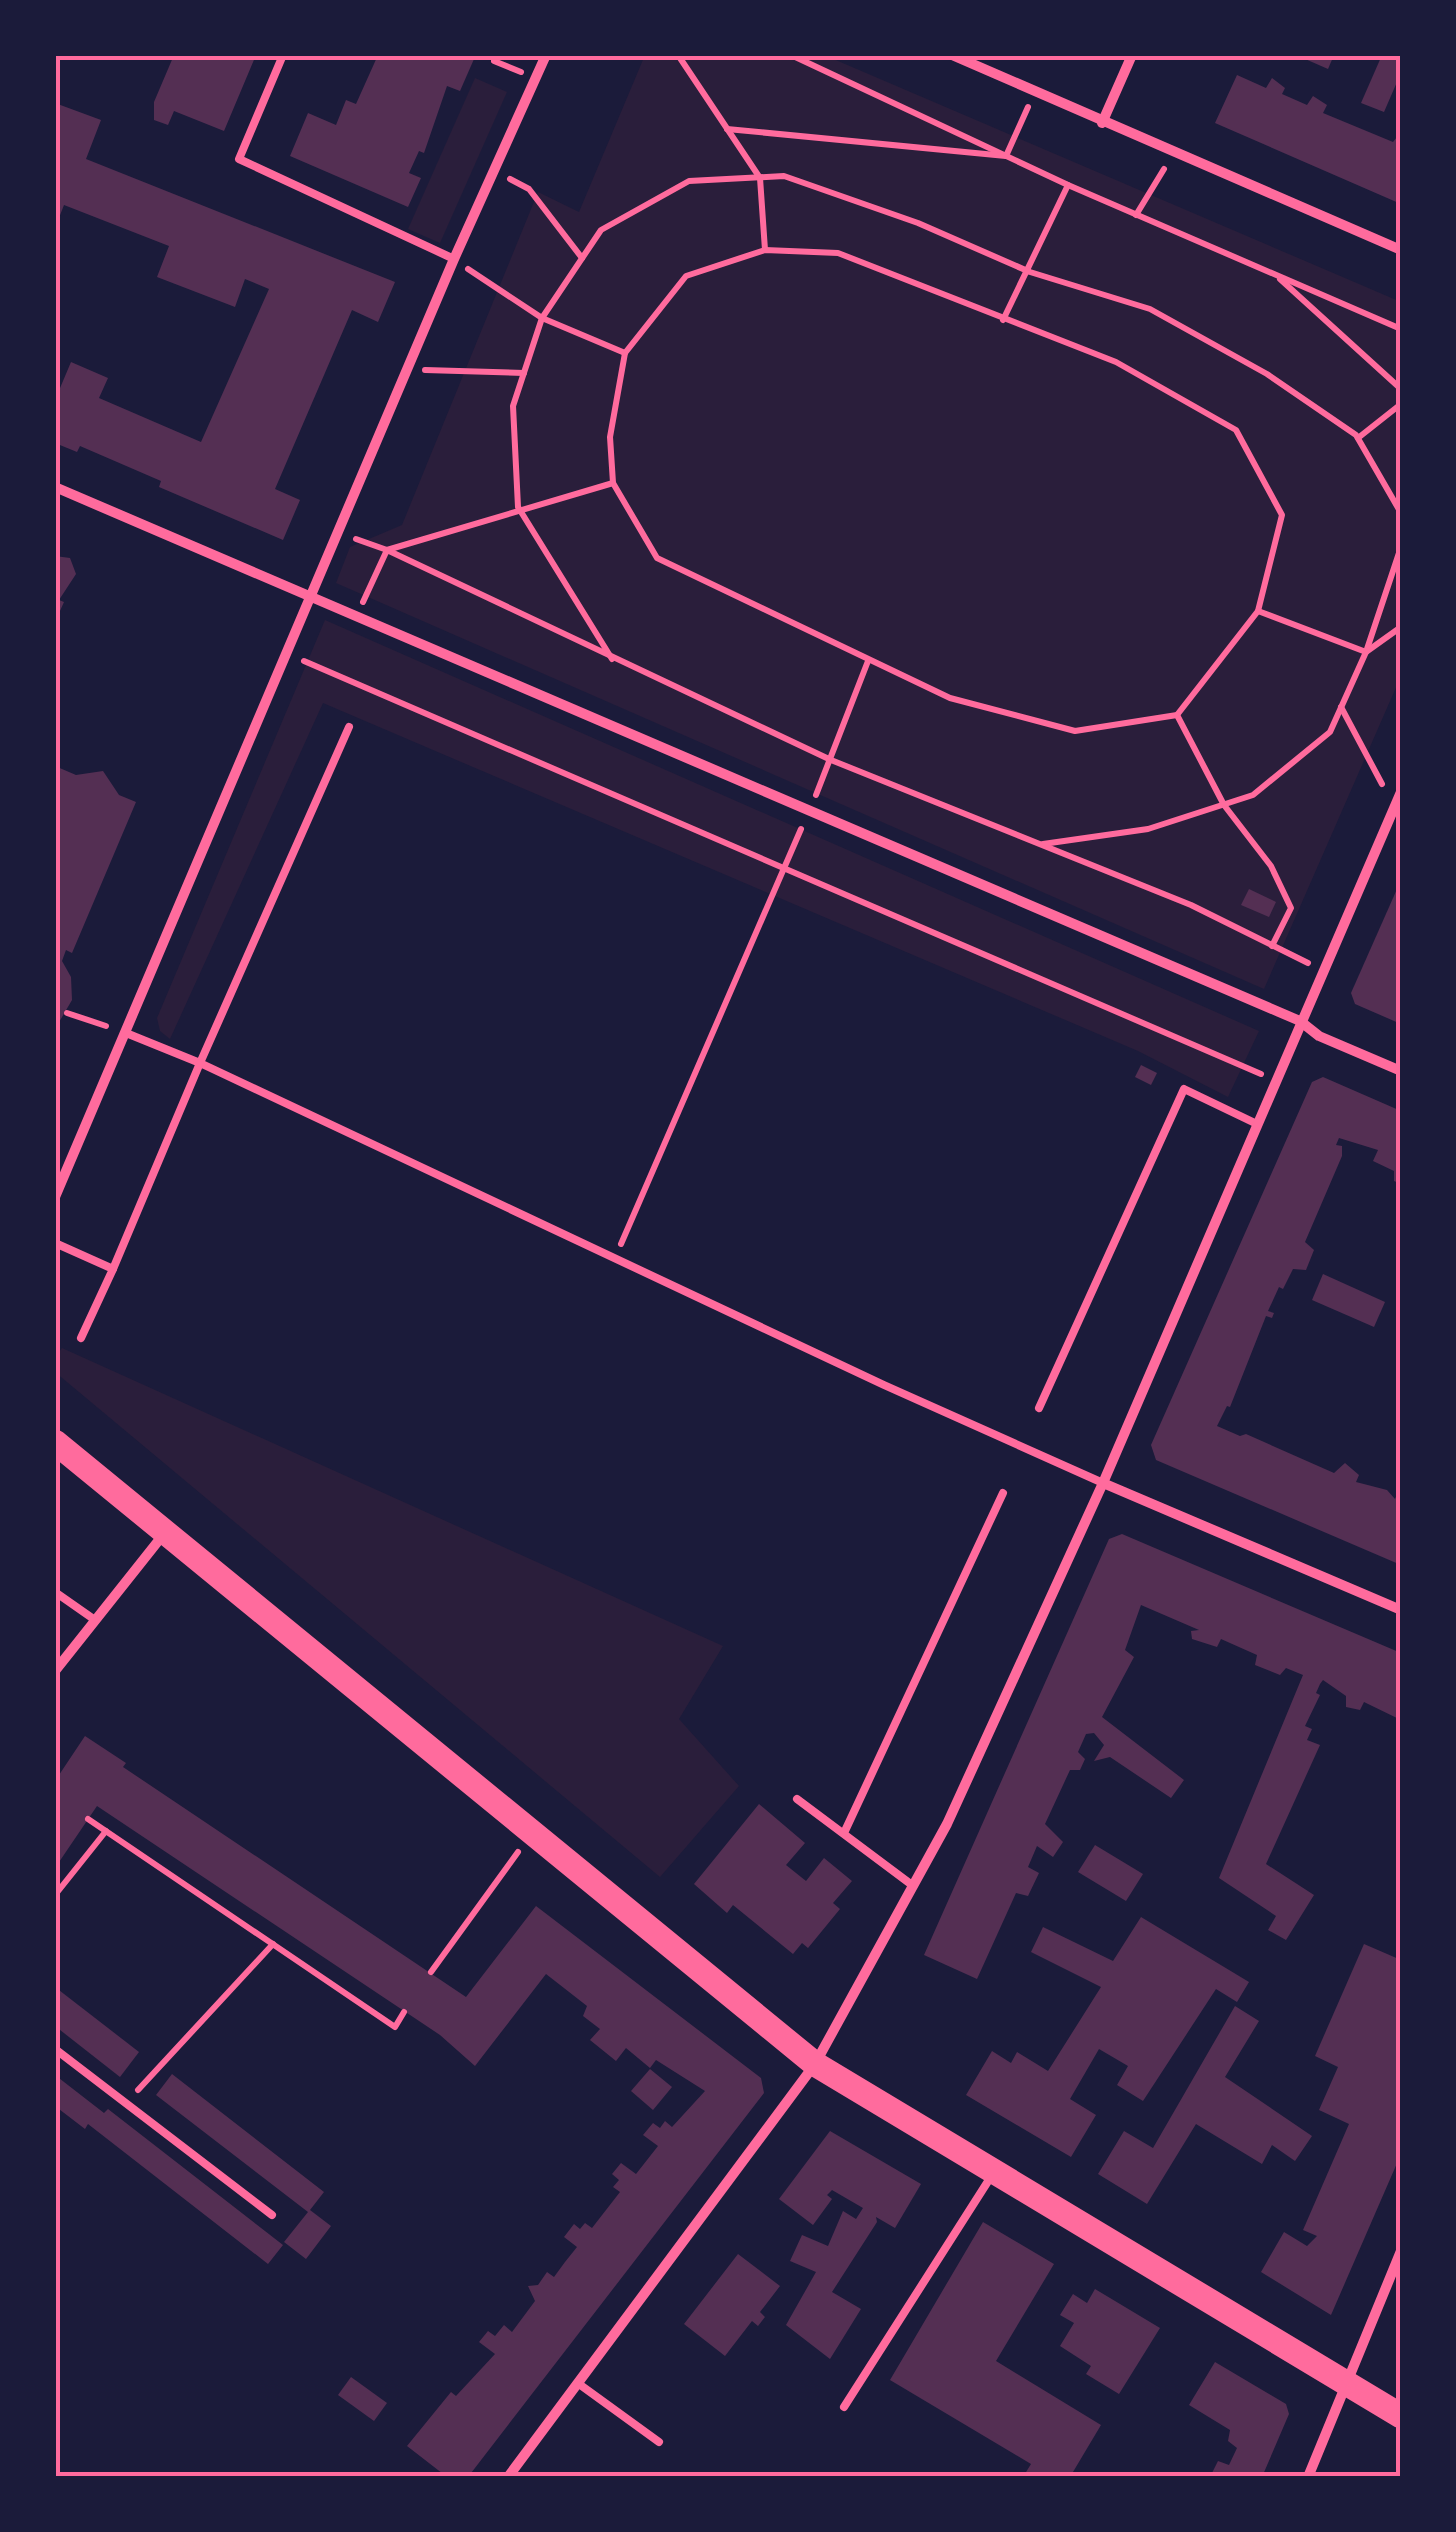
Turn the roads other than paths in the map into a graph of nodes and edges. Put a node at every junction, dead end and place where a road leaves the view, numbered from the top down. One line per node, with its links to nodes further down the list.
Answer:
1 (283, 55): 7 (lane)
2 (546, 55): 7 (street)
3 (952, 55): 5 (street)
4 (1132, 55): 5 (street)
5 (1102, 123): 6 (street)
6 (1401, 250)
7 (454, 259): 9 (street)
8 (55, 487): 9 (street)
9 (311, 598): 12 (street); 13 (street)
10 (348, 727): 14 (lane)
11 (1401, 792): 12 (street)
12 (1300, 1021): 15 (street); 16 (street)
13 (126, 1033): 14 (lane); 17 (street)
14 (200, 1062): 19 (lane); 23 (lane)
15 (1401, 1071)
16 (1257, 1124): 21 (lane); 23 (street)
17 (55, 1197)
18 (55, 1243): 19 (lane)
19 (113, 1268): 20 (lane)
20 (80, 1338)
21 (1039, 1408)
22 (55, 1442): 25 (main road)
23 (1103, 1482): 27 (street); 32 (street)
24 (1003, 1493): 31 (lane)
25 (164, 1534): 28 (street); 34 (main road)
26 (55, 1592): 28 (lane)
27 (1401, 1610)
28 (96, 1620): 29 (street)
29 (55, 1671)
30 (797, 1799): 31 (lane)
31 (844, 1833): 32 (lane)
32 (912, 1885): 34 (street)
33 (55, 2049): 36 (lane)
34 (815, 2064): 35 (main road); 38 (street)
35 (993, 2172): 39 (main road); 40 (lane)
36 (272, 2215)
37 (1401, 2251): 39 (street)
38 (579, 2384): 42 (lane); 43 (street)
39 (1345, 2384): 41 (main road); 44 (street)
40 (844, 2407)
41 (1401, 2416)
42 (659, 2442)
43 (508, 2477)
44 (1308, 2477)

